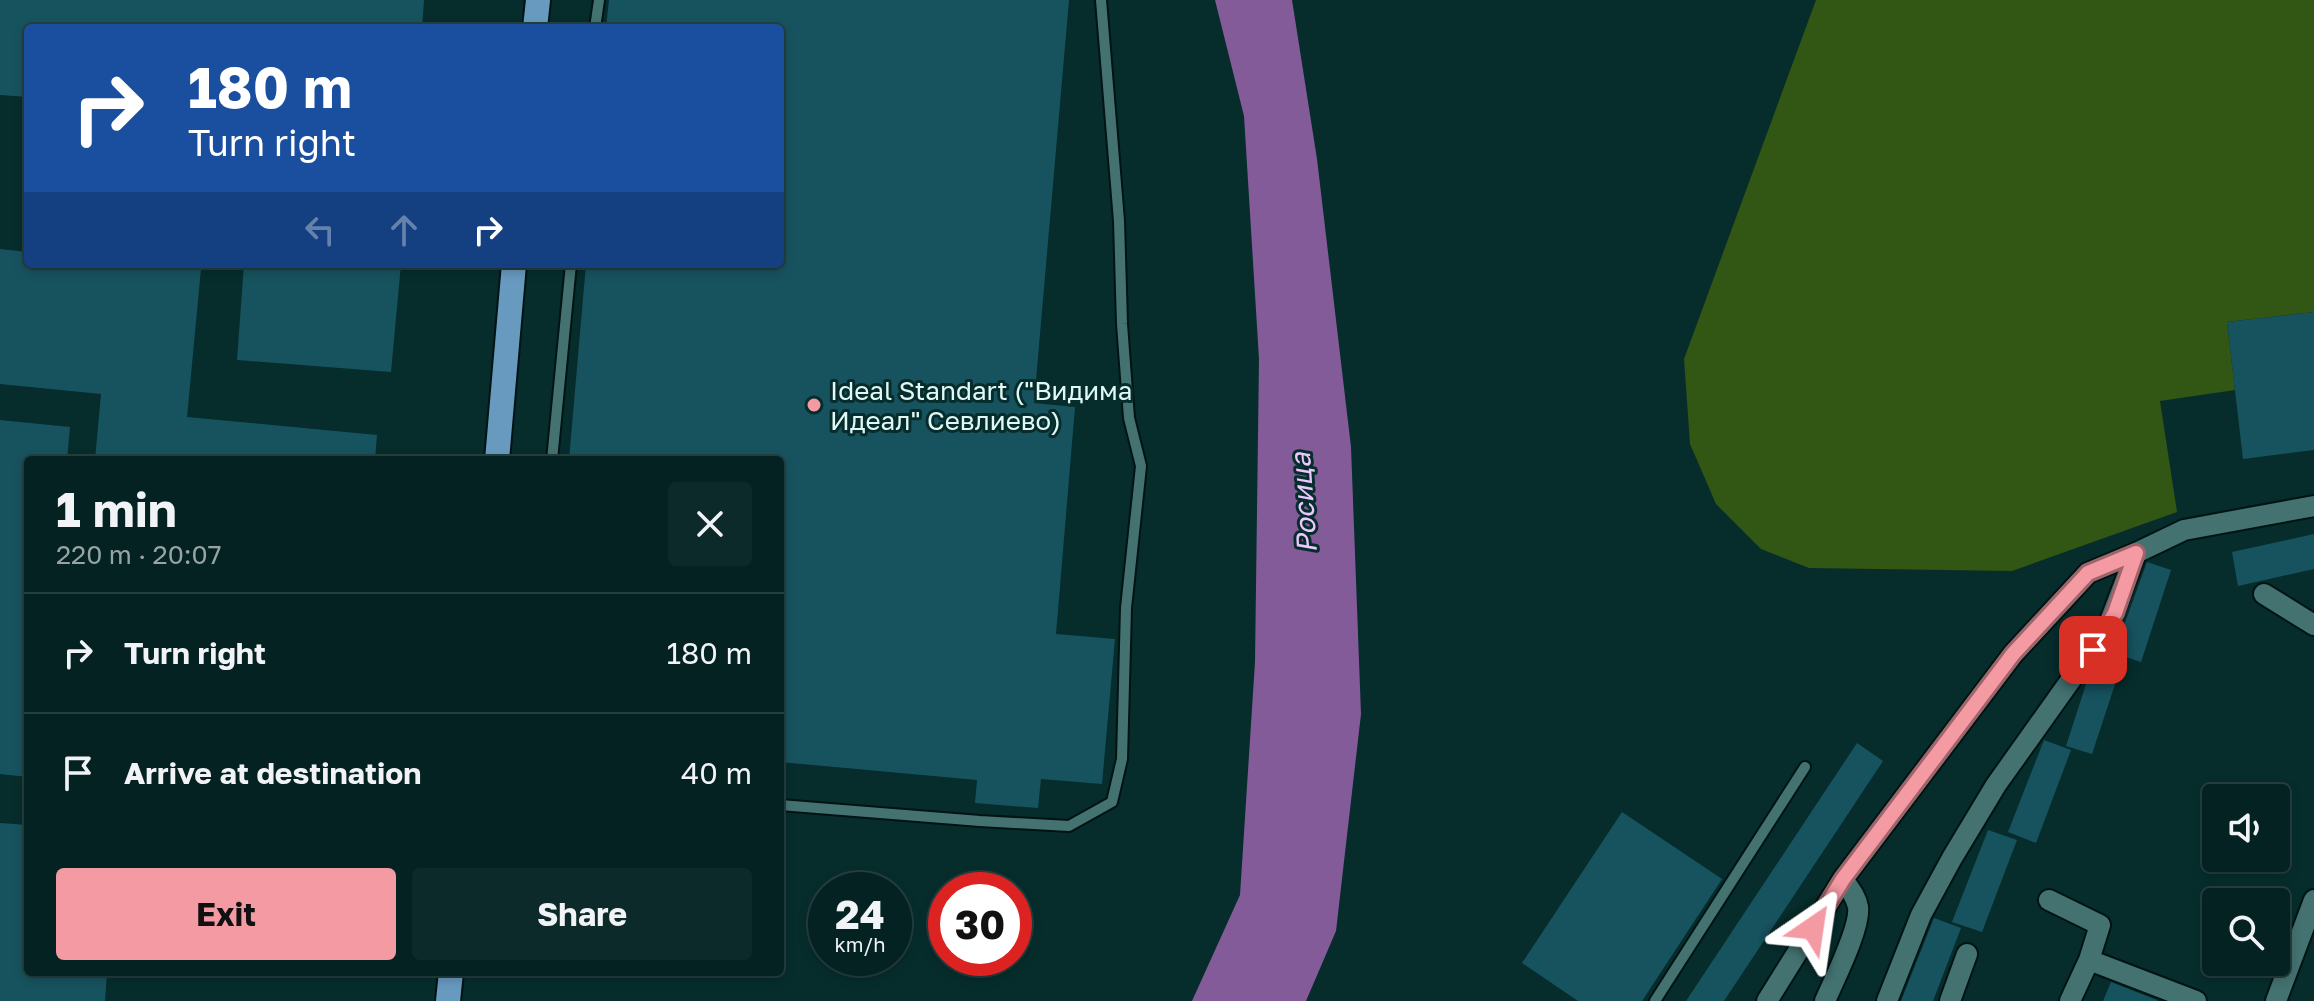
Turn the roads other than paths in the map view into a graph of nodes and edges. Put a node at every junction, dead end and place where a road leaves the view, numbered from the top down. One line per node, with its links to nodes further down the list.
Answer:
1 (538, 0): 4 (main road)
2 (599, 0): 5 (lane)
3 (1101, 0): 15 (lane)
4 (535, 24)
5 (596, 24)
6 (514, 268): 8 (main road)
7 (571, 268): 9 (lane)
8 (497, 456)
9 (552, 456)
10 (2314, 506): 11 (street)
11 (2136, 553): 16 (street); 26 (street)
12 (2264, 594): 13 (street)
13 (2314, 625)
14 (1805, 767): 23 (lane)
15 (784, 805)
16 (1843, 879): 24 (street); 25 (street)
17 (2049, 900): 20 (street)
18 (2314, 900): 30 (street)
19 (1967, 954): 27 (street)
20 (2089, 960): 28 (street); 29 (street)
21 (451, 976): 22 (main road)
22 (448, 1001)
23 (1655, 1001)
24 (1767, 1001)
25 (1825, 1001)
26 (1887, 1001)
27 (1950, 1001)
28 (2070, 1001)
29 (2196, 1001)
30 (2276, 1001)

